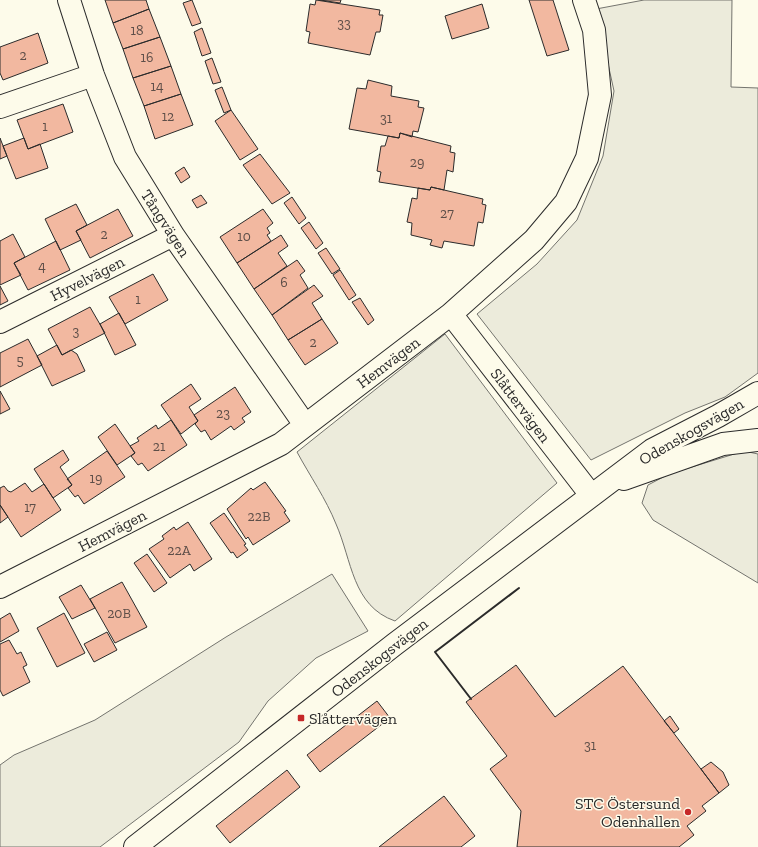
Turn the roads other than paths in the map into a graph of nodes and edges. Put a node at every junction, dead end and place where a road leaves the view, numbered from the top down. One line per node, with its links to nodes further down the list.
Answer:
1 (69, 0): 3 (street, Tångvägen)
2 (584, 0): 6 (street, Hemvägen)
3 (93, 75): 4 (street); 5 (street, Tångvägen)
4 (0, 107)
5 (173, 235): 7 (street, Hyvelvägen); 9 (street, Tångvägen)
6 (452, 314): 9 (street, Hemvägen); 11 (street, Slåttervägen)
7 (0, 322)
8 (758, 393): 11 (street, Odenskogsvägen)
9 (306, 425): 12 (street, Hemvägen)
10 (758, 440): 11 (street, Odenskogsvägen)
11 (598, 490): 13 (street, Odenskogsvägen)
12 (0, 587)
13 (135, 847)

